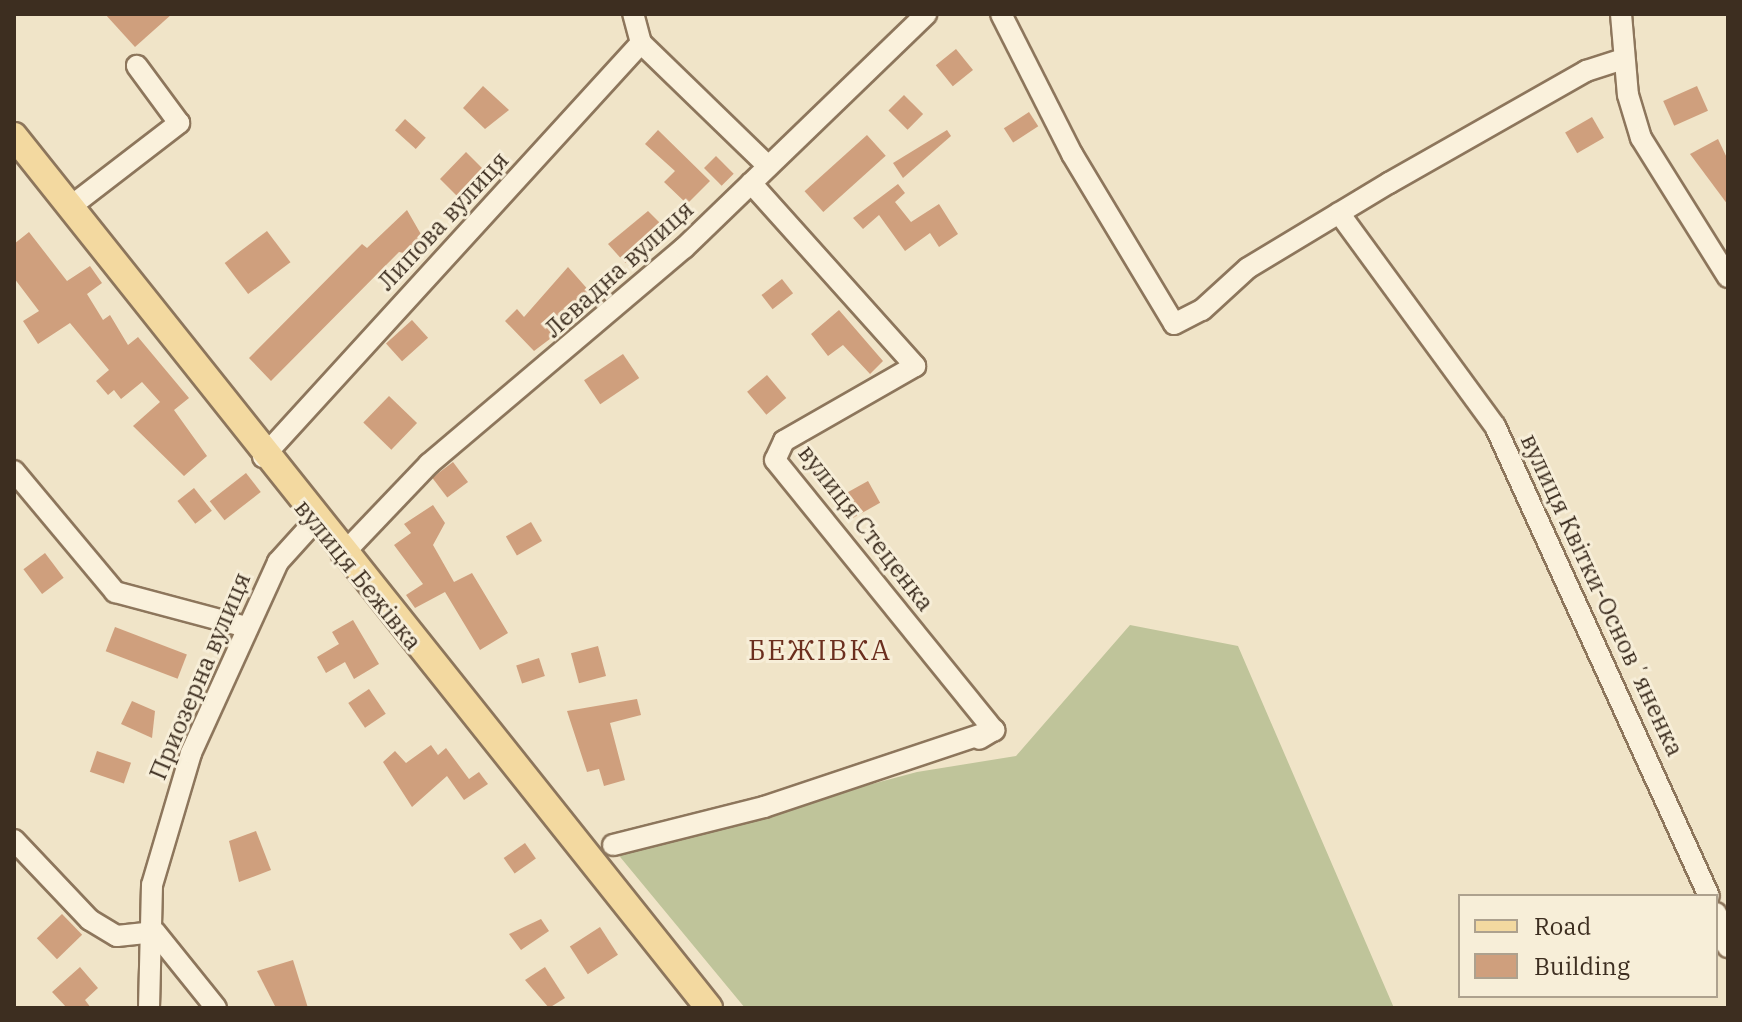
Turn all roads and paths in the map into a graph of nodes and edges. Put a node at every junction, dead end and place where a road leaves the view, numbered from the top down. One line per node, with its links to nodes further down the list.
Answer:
1 (633, 14): 5 (street)
2 (926, 14): 9 (street, Левадна вулиця)
3 (1001, 14): 12 (street)
4 (1621, 14): 6 (street)
5 (641, 43): 9 (street); 14 (street, Липова вулиця)
6 (1624, 59): 12 (street); 13 (street)
7 (137, 66): 11 (street)
8 (14, 136): 11 (main road, вулиця Бежівка)
9 (768, 166): 10 (street, Левадна вулиця)
10 (751, 183): 17 (street, Левадна вулиця); 20 (street, вулиця Стеценка)
11 (70, 207): 14 (main road, вулиця Бежівка)
12 (1339, 213): 21 (street, вулиця Квітки-Основʼяненка)
13 (1724, 263)
14 (263, 457): 16 (main road, вулиця Бежівка)
15 (14, 471): 18 (street)
16 (316, 520): 17 (main road, вулиця Бежівка); 18 (street, Приозерна вулиця)
17 (342, 555): 27 (main road, вулиця Бежівка)
18 (247, 627): 23 (street, Приозерна вулиця)
19 (14, 840): 23 (street)
20 (613, 845)
21 (1708, 894)
22 (1718, 919): 24 (street)
23 (155, 932): 25 (street, Приозерна вулиця); 26 (street)
24 (1728, 947)
25 (149, 1008)
26 (216, 1008)
27 (709, 1008)

